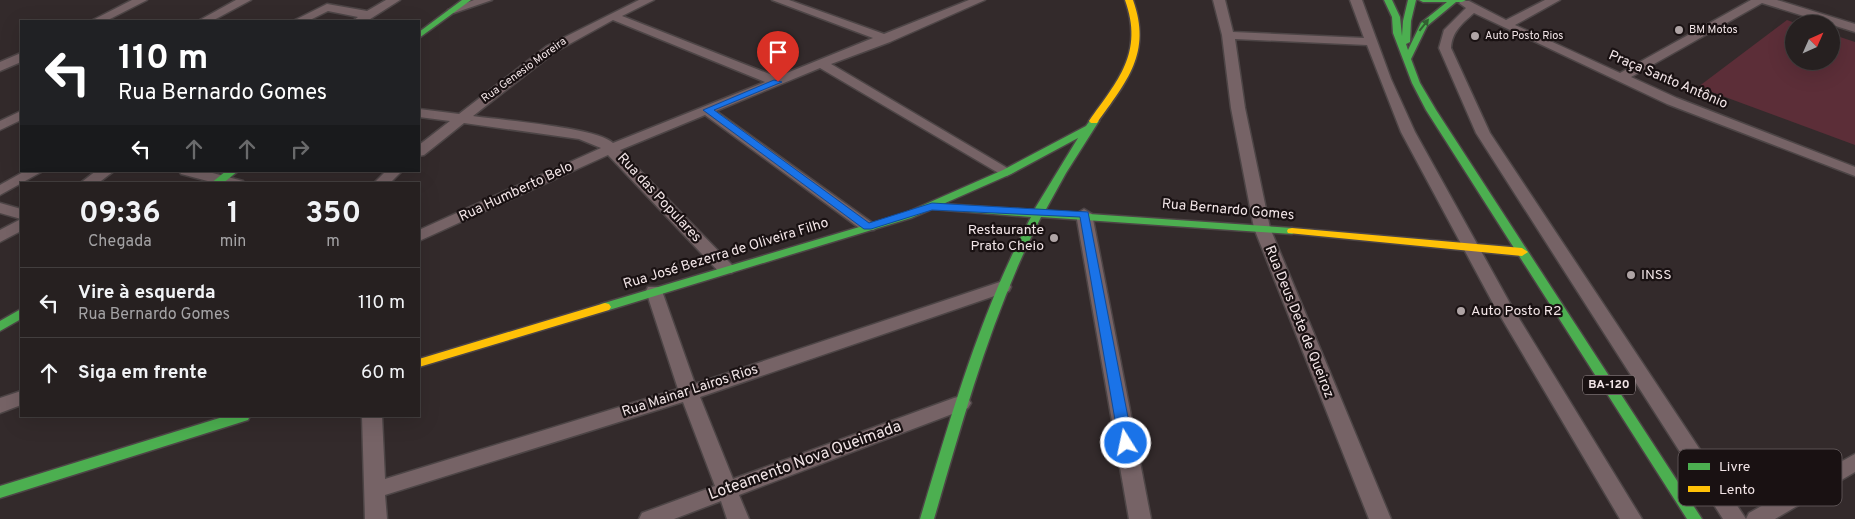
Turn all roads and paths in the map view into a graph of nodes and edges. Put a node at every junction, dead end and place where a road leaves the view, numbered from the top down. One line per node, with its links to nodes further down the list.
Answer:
1 (141, 0): 22 (street)
2 (245, 0): 23 (street)
3 (394, 0): 21 (street)
4 (467, 0): 19 (main road)
5 (486, 0): 19 (street)
6 (648, 0): 20 (street, Rua Genesio Moreira)
7 (778, 0): 29 (street)
8 (979, 0): 29 (street)
9 (1129, 0): 42 (main road, Rua José Bezerra de Oliveira Filho)
10 (1219, 0): 28 (street, Rua Deus Dete de Queiroz)
11 (1356, 0): 30 (street)
12 (1388, 0): 32 (main road)
13 (1412, 0): 32 (main road, BA-120)
14 (1423, 0): 18 (main road)
15 (1554, 0): 25 (street)
16 (1759, 0): 35 (street)
17 (1765, 0): 26 (street)
18 (1462, 2): 25 (street, Praça Santo Antônio); 32 (main road, one-way to 18); 79 (street)
19 (454, 10): 27 (main road)
20 (612, 16): 36 (street); 40 (street, Rua Genesio Moreira)
21 (363, 18): 24 (street)
22 (98, 20)
23 (206, 20)
24 (301, 20)
25 (1506, 25): 35 (street, Praça Santo Antônio)
26 (1855, 28)
27 (420, 35)
28 (1228, 35): 30 (street); 62 (street, Rua Deus Dete de Queiroz)
29 (886, 39): 33 (street)
30 (1371, 42): 65 (street)
31 (20, 57): 34 (street)
32 (1408, 57): 66 (main road, BA-120 / BA-120)
33 (822, 64): 36 (street); 49 (street)
34 (0, 67)
35 (1620, 78): 50 (street, Praça Santo Antônio)
36 (778, 82): 37 (street)
37 (707, 110): 43 (street); 61 (street)
38 (420, 113): 40 (street)
39 (20, 116): 41 (street)
40 (458, 119): 43 (street); 44 (street)
41 (0, 126)
42 (1089, 128): 49 (main road, Rua José Bezerra de Oliveira Filho); 57 (main road, Rua José Bezerra de Oliveira Filho)
43 (612, 148): 63 (street, Rua Humberto Belo); 67 (street, Rua das Populares)
44 (420, 151)
45 (34, 172): 54 (street)
46 (105, 172): 52 (street)
47 (191, 172): 51 (street)
48 (394, 172): 53 (street)
49 (1007, 172): 55 (main road, Rua José Bezerra de Oliveira Filho)
50 (1855, 172)
51 (223, 178)
52 (89, 182)
53 (382, 182)
54 (0, 191)
55 (932, 206): 57 (main road, Rua Bernardo Gomes); 61 (main road, Rua José Bezerra de Oliveira Filho)
56 (0, 208): 58 (street)
57 (1038, 212): 59 (main road, Rua Bernardo Gomes); 68 (main road)
58 (20, 214)
59 (1084, 214): 62 (main road, Rua Bernardo Gomes); 93 (street)
60 (20, 225): 64 (street)
61 (868, 227): 67 (main road, Rua José Bezerra de Oliveira Filho)
62 (1262, 228): 65 (main road, Rua Bernardo Gomes); 94 (street, Rua Deus Dete de Queiroz)
63 (422, 232)
64 (0, 236)
65 (1472, 247): 66 (main road, Rua Bernardo Gomes); 95 (street)
66 (1522, 252): 84 (main road, BA-120 / BA-120)
67 (726, 269): 69 (main road, Rua José Bezerra de Oliveira Filho)
68 (1003, 287): 73 (street, Rua Mainar Lairos Rios); 75 (main road)
69 (654, 291): 72 (main road, Rua José Bezerra de Oliveira Filho); 73 (street)
70 (20, 314): 71 (main road)
71 (0, 327)
72 (420, 363)
73 (689, 393): 82 (street, Rua Mainar Lairos Rios); 83 (street)
74 (20, 398): 76 (street)
75 (961, 403): 83 (street, Loteamento Nova Queimada); 92 (main road)
76 (0, 406)
77 (240, 417): 85 (main road)
78 (372, 417): 82 (street)
79 (1689, 449)
80 (1855, 462): 81 (street)
81 (1842, 470)
82 (376, 490): 89 (street)
83 (727, 490): 90 (street, Loteamento Nova Queimada); 91 (street)
84 (1678, 491)
85 (0, 492)
86 (1688, 506): 96 (main road, BA-120 / BA-120)
87 (1727, 506): 97 (street)
88 (1779, 506): 98 (street)
89 (376, 519)
90 (650, 519)
91 (738, 519)
92 (927, 519)
93 (1140, 519)
94 (1380, 519)
95 (1631, 519)
96 (1696, 519)
97 (1735, 519)
98 (1757, 519)

